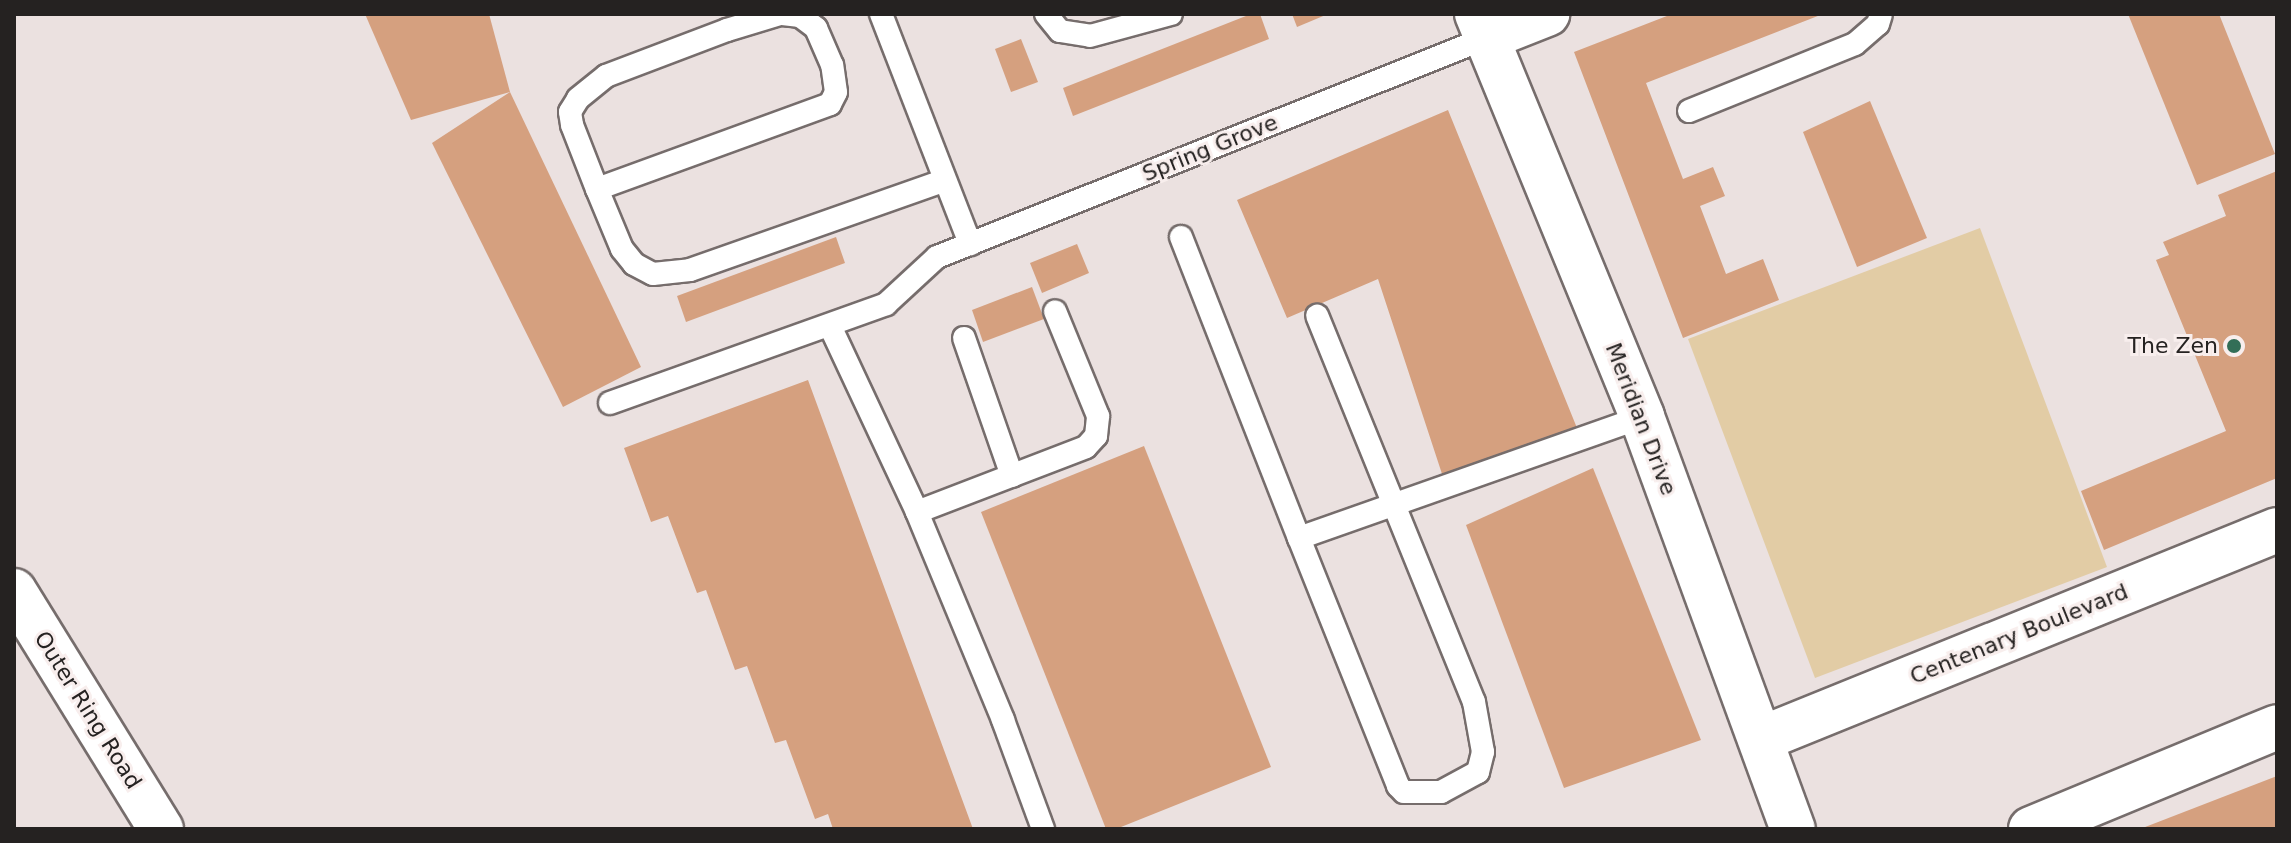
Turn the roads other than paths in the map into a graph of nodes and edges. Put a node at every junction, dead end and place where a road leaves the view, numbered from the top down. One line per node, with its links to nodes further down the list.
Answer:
1 (881, 14): 8 (lane)
2 (1046, 14): 3 (lane)
3 (1171, 14)
4 (1547, 14): 6 (main road, Spring Grove)
5 (1881, 14): 7 (lane)
6 (1481, 26): 11 (lane, Spring Grove); 17 (main road, Meridian Drive)
7 (1689, 111)
8 (945, 180): 9 (lane); 11 (lane)
9 (597, 189): 9 (lane)
10 (1181, 237): 22 (lane)
11 (970, 244): 14 (lane, Spring Grove)
12 (1055, 311): 18 (lane)
13 (1317, 316): 19 (lane)
14 (830, 326): 16 (lane); 20 (lane)
15 (964, 338): 18 (lane)
16 (610, 403)
17 (1642, 417): 19 (lane); 25 (main road, Meridian Drive)
18 (1012, 476): 20 (lane)
19 (1391, 503): 22 (lane); 22 (lane)
20 (917, 512): 27 (lane)
21 (2277, 530): 25 (main road, Centenary Boulevard)
22 (1299, 538)
23 (14, 591): 26 (main road, Outer Ring Road)
24 (2277, 727): 29 (main road)
25 (1761, 739): 28 (main road, Meridian Drive)
26 (161, 829)
27 (1043, 829)
28 (1793, 829)
29 (2031, 829)

